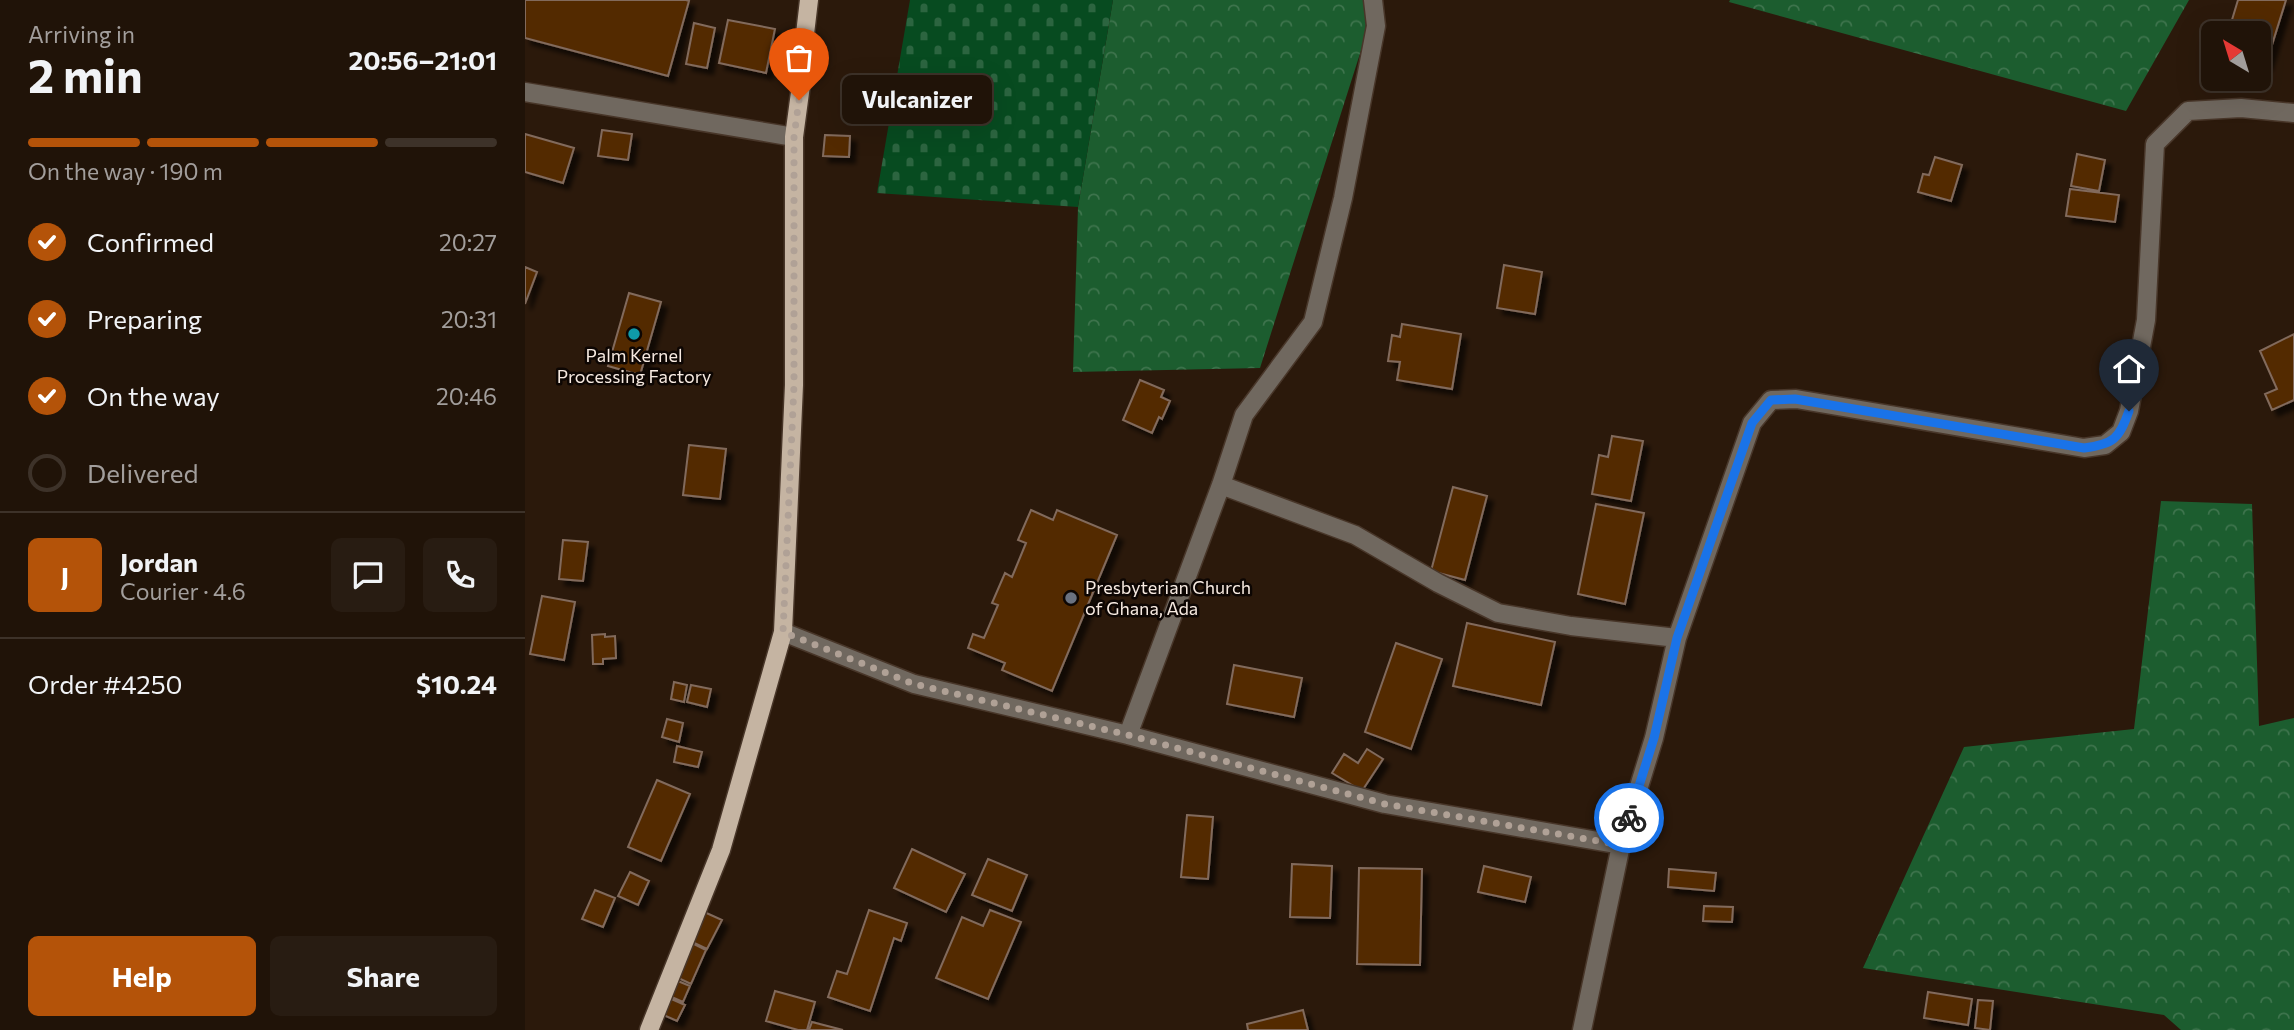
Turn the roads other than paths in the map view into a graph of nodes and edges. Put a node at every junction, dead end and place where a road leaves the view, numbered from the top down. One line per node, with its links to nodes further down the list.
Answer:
1 (809, 0): 5 (main road)
2 (1373, 0): 6 (street)
3 (525, 92): 5 (street)
4 (2294, 113): 8 (street)
5 (794, 137): 7 (main road)
6 (1221, 485): 8 (street); 9 (street)
7 (783, 632): 9 (street); 11 (main road)
8 (1677, 638): 10 (street)
9 (1128, 735): 10 (street)
10 (1621, 845): 12 (street)
11 (649, 1030)
12 (1582, 1030)

